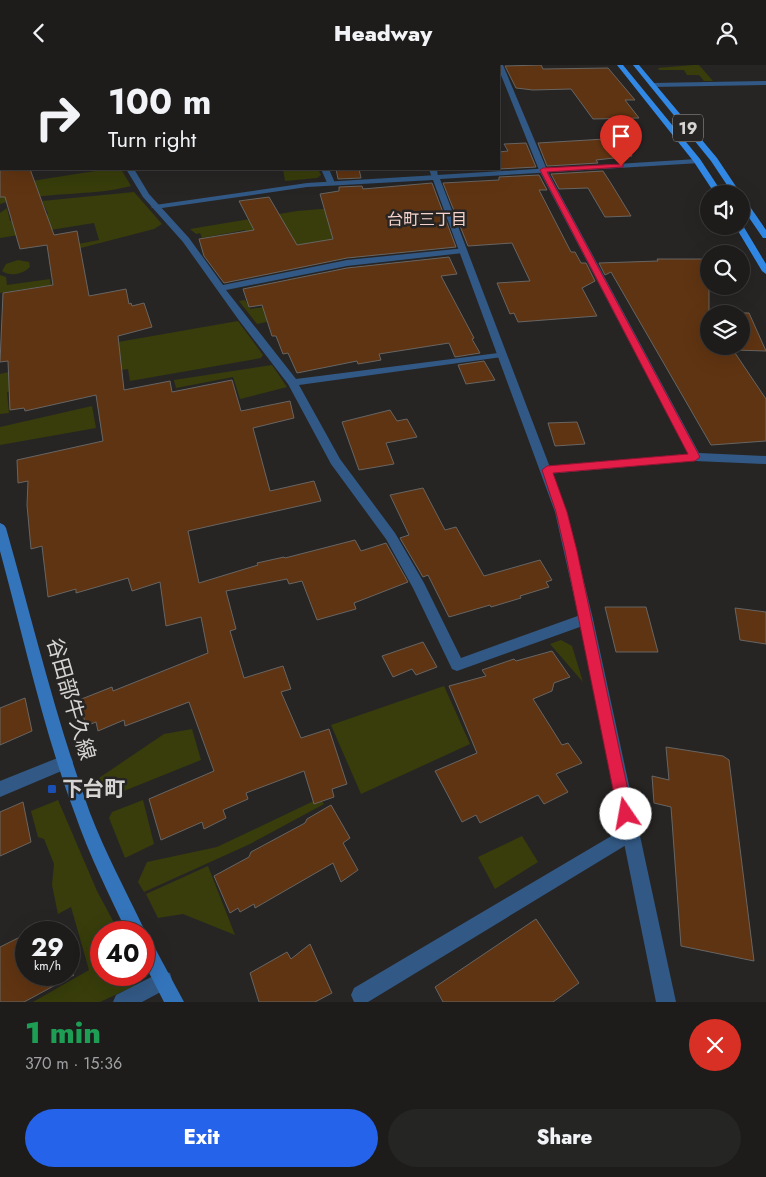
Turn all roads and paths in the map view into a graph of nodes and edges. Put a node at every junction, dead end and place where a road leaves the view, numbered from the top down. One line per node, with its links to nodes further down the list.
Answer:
1 (500, 65): 9 (street)
2 (620, 65): 6 (main road, 19)
3 (636, 65): 5 (main road, 19)
4 (766, 83): 5 (street)
5 (652, 85): 13 (main road, 19)
6 (697, 161): 9 (street); 12 (main road, 19)
7 (131, 170): 14 (street)
8 (325, 170): 11 (street)
9 (543, 170): 10 (street); 24 (street)
10 (434, 173): 11 (street); 18 (street)
11 (331, 183): 14 (street)
12 (712, 185)
13 (731, 185)
14 (155, 207): 21 (street)
15 (750, 213): 17 (main road)
16 (746, 235): 19 (main road)
17 (766, 236)
18 (463, 250): 21 (street); 22 (street)
19 (762, 255): 20 (main road)
20 (766, 271)
21 (220, 288): 23 (street)
22 (502, 354): 23 (street); 26 (street)
23 (293, 383): 28 (street)
24 (695, 457): 25 (street); 26 (street)
25 (766, 460)
26 (547, 470): 28 (street)
27 (0, 528): 29 (main road, 谷田部牛久線)
28 (586, 619): 31 (street)
29 (65, 762): 30 (street); 32 (main road, 谷田部牛久線)
30 (0, 789)
31 (630, 833): 35 (street); 38 (street)
32 (131, 921)
33 (155, 967): 34 (main road)
34 (162, 981): 36 (street); 37 (main road)
35 (362, 995)
36 (123, 1002)
37 (174, 1002)
38 (666, 1002)

